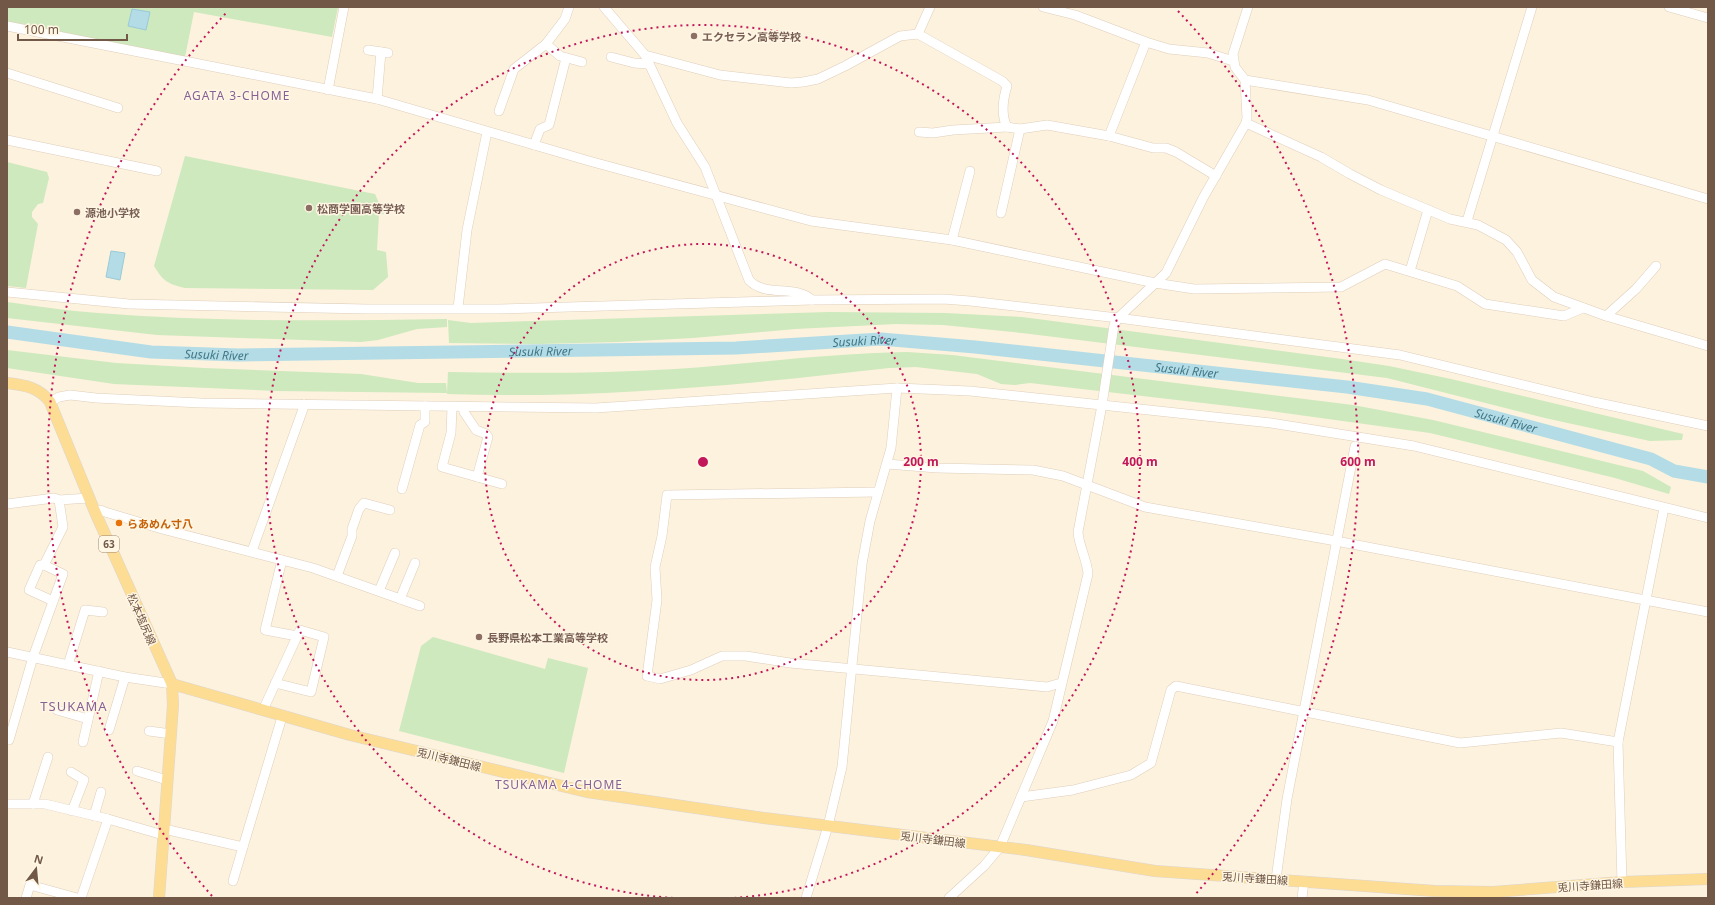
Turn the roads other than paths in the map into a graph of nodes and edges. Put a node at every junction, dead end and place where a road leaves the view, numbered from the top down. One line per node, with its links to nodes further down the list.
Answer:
1 (344, 7): 24 (street)
2 (569, 7): 15 (street)
3 (604, 7): 19 (street)
4 (930, 7): 13 (street)
5 (1043, 7): 10 (street)
6 (1248, 7): 21 (street)
7 (1532, 7): 34 (street)
8 (1669, 7): 9 (street)
9 (1693, 10): 11 (street)
10 (1076, 11): 14 (street)
11 (1708, 18)
12 (7, 26): 24 (street)
13 (918, 34): 19 (street); 29 (street)
14 (1146, 42): 21 (street); 33 (street)
15 (546, 44): 18 (street); 27 (street)
16 (368, 50): 25 (street)
17 (611, 57): 19 (street)
18 (566, 58): 20 (street); 36 (street)
19 (646, 59): 40 (street)
20 (582, 62)
21 (1233, 62): 23 (street)
22 (7, 73): 26 (street)
23 (1245, 80): 28 (street); 34 (street)
24 (328, 90): 25 (street)
25 (376, 99): 31 (street)
26 (118, 108)
27 (499, 111)
28 (1246, 123): 39 (street); 42 (street)
29 (1007, 127): 30 (street); 32 (street)
30 (1020, 129): 33 (street); 43 (street)
31 (487, 132): 36 (street); 51 (street)
32 (919, 132)
33 (1109, 136): 39 (street)
34 (1493, 137): 41 (street); 44 (street)
35 (7, 140): 37 (street)
36 (534, 145): 40 (street)
37 (157, 171)
38 (970, 171): 45 (street)
39 (1216, 176): 48 (street)
40 (718, 198): 45 (street); 50 (street)
41 (1708, 199)
42 (1428, 210): 44 (street); 47 (street)
43 (1001, 212)
44 (1467, 222): 52 (street)
45 (952, 240): 48 (street)
46 (1656, 266): 53 (street)
47 (1410, 271): 48 (street); 52 (street)
48 (1155, 283): 54 (street)
49 (7, 292): 51 (street)
50 (812, 300): 51 (street); 54 (street)
51 (458, 308)
52 (1583, 308): 53 (street)
53 (1606, 316): 55 (street)
54 (1116, 321): 58 (street); 64 (street)
55 (1708, 346)
56 (7, 383): 59 (main road, 松本塩尻線 / 63)
57 (897, 388): 58 (street); 63 (street); 68 (street)
58 (1102, 401): 65 (street); 71 (street)
59 (50, 402): 60 (street); 74 (main road, 松本塩尻線 / 63)
60 (304, 404): 61 (street); 82 (street)
61 (425, 406): 62 (street); 72 (street)
62 (452, 406): 63 (street); 69 (street)
63 (463, 407): 69 (street)
64 (1708, 426)
65 (1351, 436): 66 (street); 67 (street)
66 (1364, 438): 67 (street); 77 (street)
67 (1355, 446): 81 (street)
68 (887, 464): 71 (street); 73 (street)
69 (477, 477): 70 (street)
70 (502, 484)
71 (1086, 484): 81 (street); 103 (street)
72 (402, 489)
73 (878, 492): 99 (street); 99 (street)
74 (89, 498): 75 (street); 79 (main road, 松本塩尻線 / 63)
75 (59, 500): 76 (street); 86 (street)
76 (7, 504)
77 (1664, 508): 80 (street); 90 (street)
78 (390, 510): 87 (street)
79 (95, 512): 82 (street); 104 (main road, 松本塩尻線 / 63)
80 (1708, 518)
81 (1336, 540): 90 (street); 107 (street)
82 (252, 551): 84 (street)
83 (395, 553): 88 (street)
84 (282, 560): 87 (street); 95 (street)
85 (415, 563): 89 (street)
86 (44, 565): 91 (street); 91 (street)
87 (337, 576): 88 (street)
88 (379, 591): 89 (street)
89 (400, 599): 92 (street)
90 (1646, 600): 94 (street); 115 (street)
91 (53, 601): 97 (street)
92 (420, 606)
93 (103, 612): 98 (street)
94 (1708, 612)
95 (297, 636): 102 (street); 102 (street)
96 (7, 652): 97 (street)
97 (32, 657): 98 (street); 113 (street)
98 (68, 665): 100 (street)
99 (853, 668): 103 (street); 127 (street)
100 (99, 671): 101 (street); 109 (street)
101 (125, 677): 104 (street); 110 (street)
102 (275, 683): 106 (street)
103 (1061, 683): 121 (street)
104 (172, 684): 106 (main road, 兎川寺鎌田線); 112 (main road, 松本塩尻線 / 63)
105 (63, 709): 109 (street)
106 (263, 710): 108 (main road, 兎川寺鎌田線)
107 (1304, 712): 115 (street); 121 (street); 131 (street)
108 (282, 717): 127 (main road, 兎川寺鎌田線); 129 (street)
109 (88, 719): 114 (street)
110 (113, 726)
111 (149, 731): 112 (street)
112 (170, 734): 119 (main road, 松本塩尻線 / 63)
113 (9, 740)
114 (83, 742)
115 (1618, 742): 135 (street)
116 (48, 757): 123 (street)
117 (71, 772): 124 (street)
118 (137, 772): 119 (street)
119 (167, 780): 128 (main road, 松本塩尻線 / 63)
120 (101, 792): 125 (street)
121 (1021, 797): 130 (street)
122 (7, 804): 123 (street)
123 (33, 804): 124 (street)
124 (72, 811): 125 (street)
125 (94, 816): 126 (street)
126 (108, 819): 128 (street); 138 (street)
127 (828, 826): 130 (main road, 兎川寺鎌田線); 140 (street)
128 (164, 832): 129 (street); 139 (main road, 松本塩尻線 / 63)
129 (243, 847): 133 (street)
130 (1000, 847): 131 (main road, 兎川寺鎌田線); 141 (street)
131 (1276, 879): 134 (main road, 兎川寺鎌田線)
132 (1708, 879): 135 (main road, 兎川寺鎌田線)
133 (233, 881)
134 (1304, 881): 135 (main road, 兎川寺鎌田線); 142 (street)
135 (1622, 882)
136 (26, 898): 137 (street)
137 (77, 898)
138 (81, 898)
139 (159, 898)
140 (806, 898)
141 (949, 898)
142 (1302, 898)

